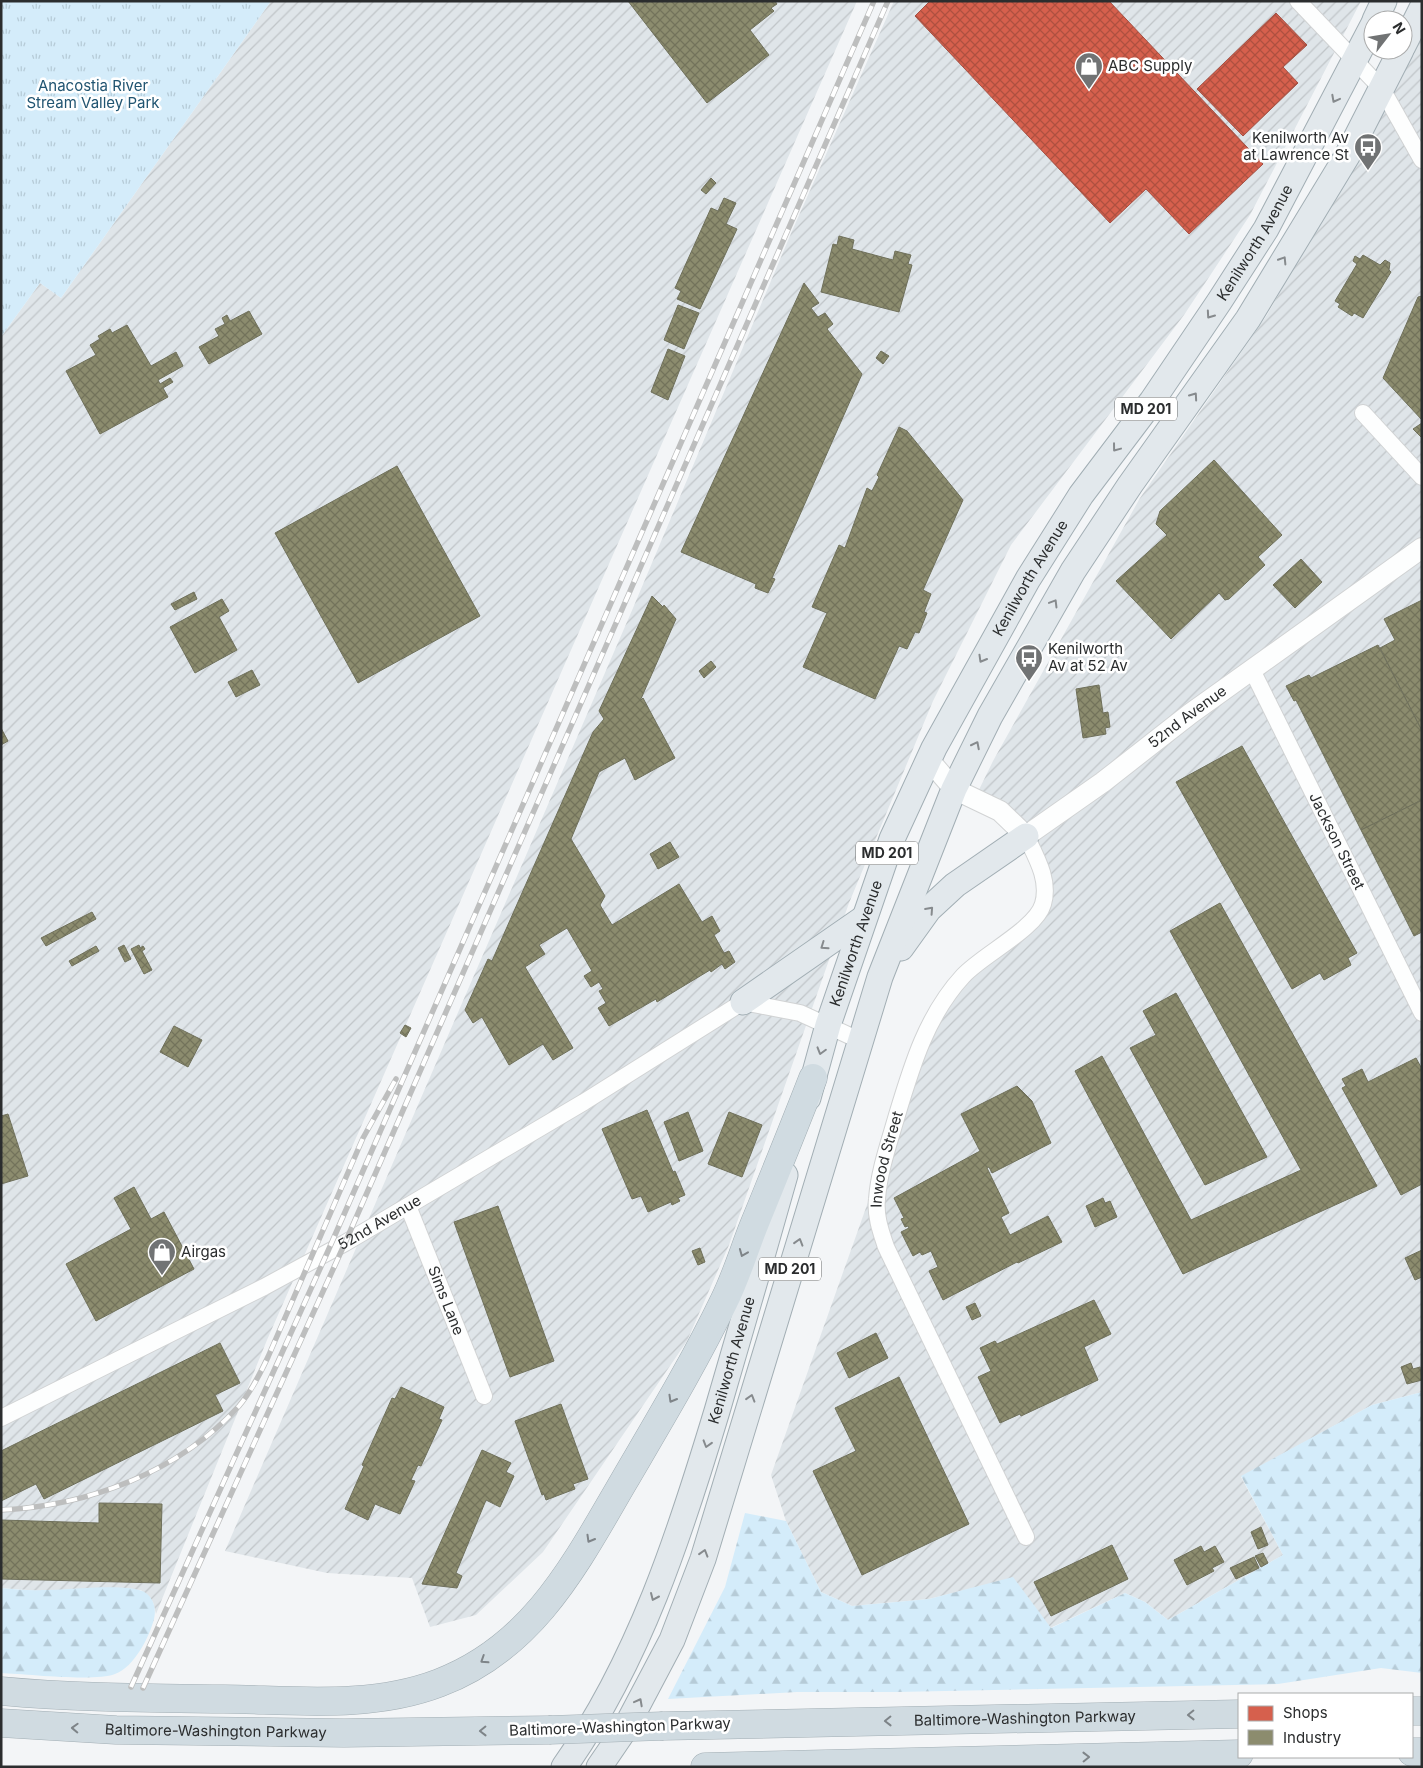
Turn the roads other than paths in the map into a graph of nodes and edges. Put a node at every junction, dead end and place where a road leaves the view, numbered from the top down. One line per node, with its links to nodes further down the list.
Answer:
1 (1298, 1): 6 (street)
2 (1422, 8): 3 (main road)
3 (1413, 26)
4 (1363, 47): 6 (main road, Kenilworth Avenue / MD 201)
5 (1396, 60): 7 (main road, Kenilworth Avenue / MD 201)
6 (1356, 62): 7 (street); 13 (main road, Kenilworth Avenue / MD 201, one-way to 13)
7 (1382, 89): 8 (street); 14 (main road, Kenilworth Avenue / MD 201, one-way to 7)
8 (1422, 160)
9 (1363, 413): 10 (street)
10 (1422, 477)
11 (1422, 548): 12 (street, 52nd Avenue)
12 (1252, 670): 15 (street, 52nd Avenue); 19 (street, Jackson Street)
13 (929, 760): 14 (street); 16 (main road, Kenilworth Avenue / MD 201)
14 (954, 789): 15 (street); 17 (main road, Kenilworth Avenue / MD 201)
15 (1026, 836): 17 (main road, one-way to 15); 26 (street, Inwood Street)
16 (864, 918): 18 (main road, one-way to 18); 20 (main road, Kenilworth Avenue / MD 201)
17 (880, 977): 21 (main road, Kenilworth Avenue / MD 201)
18 (743, 1002): 20 (street); 23 (street, 52nd Avenue)
19 (1422, 1013)
20 (828, 1025): 21 (street); 22 (main road, Kenilworth Avenue / MD 201, one-way to 22)
21 (861, 1041): 32 (main road, Kenilworth Avenue / MD 201, one-way to 21)
22 (813, 1078): 27 (highway, one-way to 27); 31 (main road, Kenilworth Avenue / MD 201, one-way to 31)
23 (408, 1206): 24 (street, Sims Lane); 25 (street, 52nd Avenue)
24 (484, 1396)
25 (1, 1418)
26 (1026, 1537)
27 (1, 1691)
28 (1238, 1714): 29 (highway, Baltimore-Washington Parkway, one-way to 29, bridge)
29 (1, 1723)
30 (1238, 1754): 33 (highway, one-way to 30)
31 (564, 1767)
32 (599, 1767)
33 (705, 1767)

